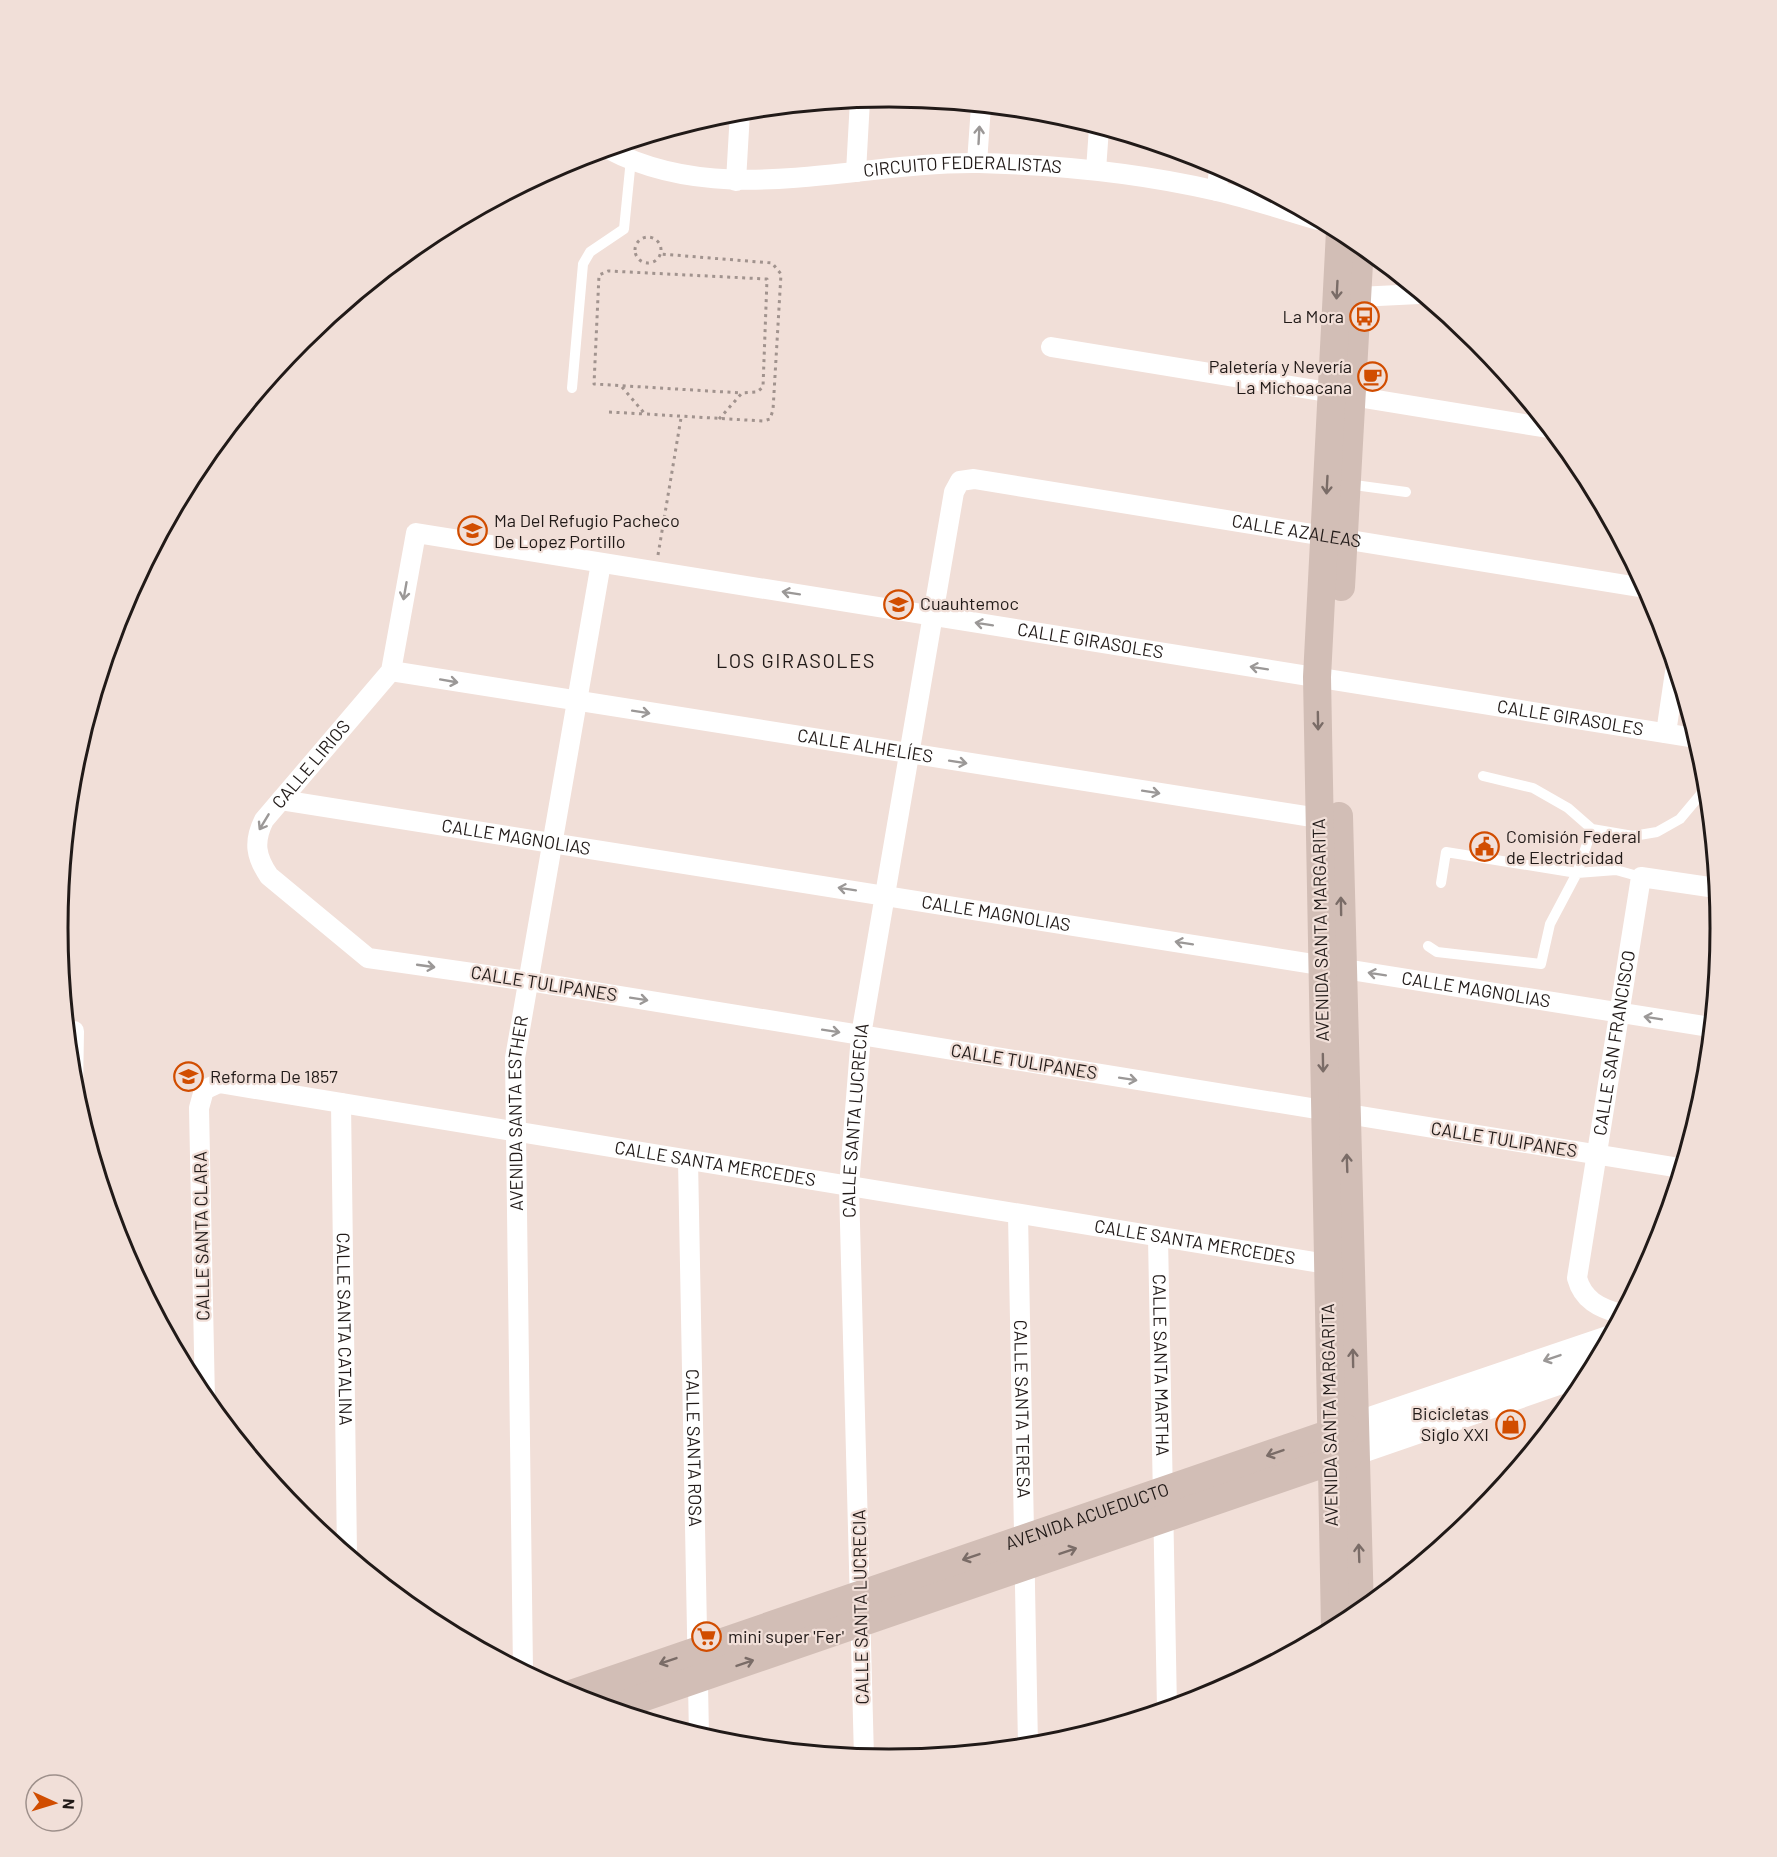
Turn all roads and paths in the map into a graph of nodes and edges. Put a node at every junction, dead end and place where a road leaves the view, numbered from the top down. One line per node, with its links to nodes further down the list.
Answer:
1 (860, 108): 8 (street)
2 (980, 113): 6 (street, one-way to 2)
3 (739, 121): 10 (street)
4 (1099, 134): 7 (street)
5 (621, 152): 10 (street, CIRCUITO FEDERALISTAS); 20 (lane)
6 (977, 163): 7 (street, CIRCUITO FEDERALISTAS); 8 (street, CIRCUITO FEDERALISTAS)
7 (1096, 170): 11 (street, CIRCUITO FEDERALISTAS)
8 (856, 172): 10 (street, CIRCUITO FEDERALISTAS)
9 (1218, 177): 11 (street)
10 (736, 181)
11 (1217, 191): 12 (street, CIRCUITO FEDERALISTAS)
12 (1289, 212)
13 (661, 254): 13 (path); 26 (path)
14 (1356, 254): 22 (main road, AVENIDA SANTA MARGARITA, one-way to 22)
15 (1357, 255): 17 (main road, AVENIDA SANTA MARGARITA)
16 (1410, 294): 17 (street)
17 (1358, 297): 22 (main road, AVENIDA SANTA MARGARITA)
18 (1051, 347): 22 (street)
19 (622, 387): 21 (path); 21 (path); 24 (path)
20 (572, 388)
21 (742, 393): 26 (path)
22 (1342, 395): 27 (street); 28 (main road, AVENIDA SANTA MARGARITA); 31 (main road, AVENIDA SANTA MARGARITA, one-way to 31)
23 (609, 412): 24 (path)
24 (645, 414): 25 (path)
25 (681, 418): 26 (path); 33 (path)
26 (719, 419)
27 (1538, 426)
28 (1347, 484): 30 (lane); 31 (main road, AVENIDA SANTA MARGARITA)
29 (954, 492): 31 (street, CALLE AZALEAS); 35 (street, CALLE SANTA LUCRECIA)
30 (1406, 492)
31 (1334, 536): 34 (street, CALLE AZALEAS); 37 (main road, AVENIDA SANTA MARGARITA)
32 (601, 563): 33 (street, CALLE GIRASOLES); 36 (street, CALLE GIRASOLES, one-way to 36); 39 (street, AVENIDA SANTA ESTHER)
33 (656, 572): 35 (street, CALLE GIRASOLES, one-way to 33)
34 (1635, 586)
35 (931, 616): 37 (street, CALLE GIRASOLES, one-way to 35); 42 (street, CALLE SANTA LUCRECIA)
36 (391, 671): 39 (street, CALLE ALHELÍES, one-way to 39); 45 (street, CALLE LIRIOS)
37 (1327, 679): 40 (street, CALLE GIRASOLES); 46 (main road, AVENIDA SANTA MARGARITA)
38 (1673, 687): 40 (street)
39 (575, 702): 42 (street, CALLE ALHELÍES, one-way to 42); 48 (street, AVENIDA SANTA ESTHER)
40 (1666, 733): 41 (street, CALLE GIRASOLES)
41 (1687, 737)
42 (908, 754): 46 (street, CALLE ALHELÍES, one-way to 46); 53 (street, CALLE SANTA LUCRECIA)
43 (1483, 776): 47 (lane)
44 (1698, 798): 47 (lane)
45 (281, 800): 48 (street, CALLE MAGNOLIAS); 55 (street, CALLE LIRIOS, one-way to 55)
46 (1329, 820): 56 (main road, AVENIDA SANTA MARGARITA)
47 (1592, 829): 49 (lane)
48 (552, 842): 53 (street, CALLE MAGNOLIAS, one-way to 48); 57 (street, AVENIDA SANTA ESTHER)
49 (1578, 873): 50 (lane); 51 (lane); 54 (lane)
50 (1641, 877): 52 (street); 58 (street, CALLE SAN FRANCISCO)
51 (1441, 883)
52 (1708, 887)
53 (884, 895): 56 (street, CALLE MAGNOLIAS, one-way to 53); 60 (street, CALLE SANTA LUCRECIA)
54 (1428, 946)
55 (368, 958): 57 (street, CALLE TULIPANES, one-way to 57)
56 (1332, 967): 58 (street, CALLE MAGNOLIAS, one-way to 56); 63 (main road, AVENIDA SANTA MARGARITA)
57 (528, 981): 60 (street, CALLE TULIPANES, one-way to 60); 64 (street, AVENIDA SANTA ESTHER)
58 (1619, 1012): 59 (street, CALLE MAGNOLIAS, one-way to 58); 65 (street, CALLE SAN FRANCISCO)
59 (1703, 1027)
60 (861, 1035): 63 (street, CALLE TULIPANES, one-way to 63); 68 (street, CALLE SANTA LUCRECIA)
61 (219, 1083): 62 (street, CALLE SANTA MERCEDES); 75 (street, CALLE SANTA CLARA)
62 (341, 1103): 64 (street, CALLE SANTA MERCEDES); 78 (street, CALLE SANTA CATALINA)
63 (1335, 1112): 65 (street, CALLE TULIPANES); 71 (main road, AVENIDA SANTA MARGARITA)
64 (514, 1131): 66 (street, CALLE SANTA MERCEDES); 85 (street, AVENIDA SANTA ESTHER)
65 (1596, 1155): 67 (street, CALLE TULIPANES); 72 (street, CALLE SAN FRANCISCO)
66 (688, 1160): 68 (street, CALLE SANTA MERCEDES); 84 (street, CALLE SANTA ROSA)
67 (1674, 1167)
68 (849, 1186): 69 (street, CALLE SANTA MERCEDES); 80 (street, CALLE SANTA LUCRECIA)
69 (1018, 1214): 70 (street, CALLE SANTA MERCEDES); 79 (street, CALLE SANTA TERESA)
70 (1158, 1237): 71 (street, CALLE SANTA MERCEDES); 77 (street, CALLE SANTA MARTHA)
71 (1339, 1266): 76 (main road, AVENIDA SANTA MARGARITA)
72 (1615, 1311)
73 (1597, 1343): 76 (street, AVENIDA ACUEDUCTO, one-way to 76)
74 (1578, 1375): 76 (street, AVENIDA ACUEDUCTO)
75 (205, 1383)
76 (1343, 1443): 77 (main road, AVENIDA ACUEDUCTO); 81 (main road, AVENIDA SANTA MARGARITA, one-way to 76); 82 (main road, AVENIDA SANTA MARGARITA)
77 (1163, 1505): 79 (main road, AVENIDA ACUEDUCTO); 88 (street, CALLE SANTA MARTHA)
78 (347, 1546)
79 (1024, 1553): 80 (main road, AVENIDA ACUEDUCTO, one-way to 80); 83 (main road, AVENIDA ACUEDUCTO); 91 (street, CALLE SANTA TERESA)
80 (861, 1594): 83 (street, CALLE SANTA LUCRECIA); 84 (main road, AVENIDA ACUEDUCTO)
81 (1359, 1601)
82 (1335, 1617)
83 (862, 1623): 86 (main road, AVENIDA ACUEDUCTO, one-way to 83); 92 (street, CALLE SANTA LUCRECIA)
84 (697, 1651): 86 (street, CALLE SANTA ROSA); 87 (main road, AVENIDA ACUEDUCTO, one-way to 87)
85 (523, 1664)
86 (698, 1679): 89 (main road, AVENIDA ACUEDUCTO); 90 (street, CALLE SANTA ROSA)
87 (582, 1690)
88 (1167, 1700)
89 (622, 1705)
90 (699, 1727)
91 (1028, 1737)
92 (864, 1749)

